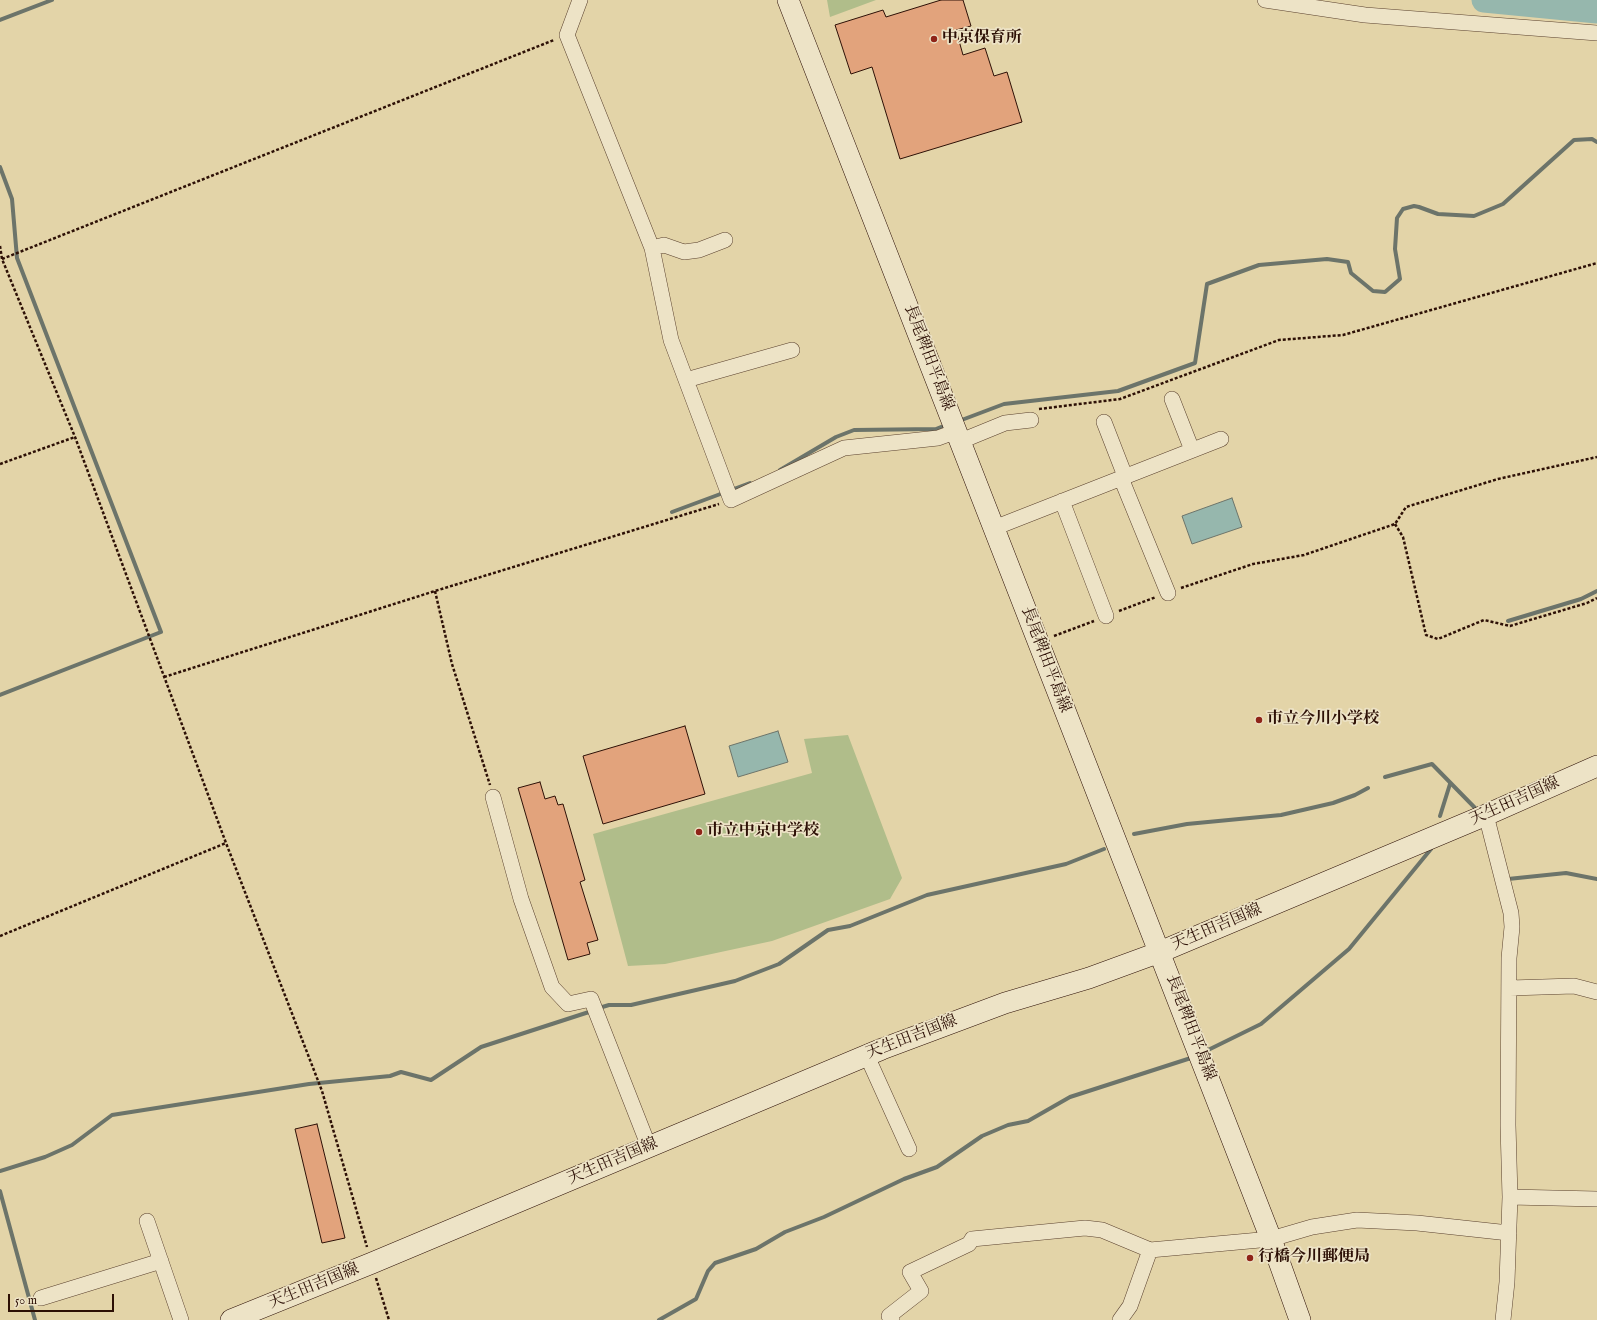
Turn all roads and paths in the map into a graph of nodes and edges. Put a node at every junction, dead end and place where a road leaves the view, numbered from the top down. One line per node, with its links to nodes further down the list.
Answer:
1 (580, 0): 5 (street)
2 (788, 0): 17 (main road, 長尾稗田平島線)
3 (1264, 0): 4 (street)
4 (1597, 33)
5 (567, 35): 8 (street); 9 (path)
6 (725, 240): 8 (street)
7 (0, 246): 9 (path)
8 (652, 248): 12 (street)
9 (2, 259): 16 (path)
10 (1597, 263): 14 (path)
11 (792, 350): 12 (street)
12 (686, 380): 23 (street)
13 (1172, 399): 19 (street)
14 (1033, 414): 17 (street)
15 (1104, 422): 22 (street)
16 (75, 436): 21 (path); 32 (path)
17 (959, 436): 23 (street); 26 (main road, 長尾稗田平島線)
18 (1221, 439): 19 (street)
19 (1192, 450): 22 (street)
20 (1597, 457): 25 (path)
21 (0, 464)
22 (1123, 477): 24 (street); 28 (street)
23 (731, 500): 27 (path)
24 (1062, 501): 26 (street); 30 (street)
25 (1395, 524): 28 (path); 29 (path)
26 (994, 528): 31 (main road, 長尾稗田平島線)
27 (435, 590): 32 (path); 34 (path)
28 (1168, 592): 30 (path)
29 (1597, 598)
30 (1106, 616): 31 (path)
31 (1038, 642): 38 (main road, 長尾稗田平島線)
32 (164, 677): 36 (path)
33 (1597, 766): 35 (main road, 天生田吉国線)
34 (493, 797): 42 (street)
35 (1486, 815): 38 (main road, 天生田吉国線); 39 (street)
36 (226, 843): 37 (path); 51 (path)
37 (0, 936)
38 (1160, 952): 41 (main road, 天生田吉国線); 48 (main road, 長尾稗田平島線)
39 (1510, 988): 40 (street); 44 (street)
40 (1597, 992)
41 (867, 1056): 42 (main road, 天生田吉国線); 43 (street)
42 (649, 1147): 51 (main road, 天生田吉国線)
43 (909, 1149)
44 (1510, 1197): 45 (street); 47 (street)
45 (1597, 1199)
46 (147, 1221): 50 (street)
47 (1509, 1233): 48 (street); 59 (street)
48 (1271, 1239): 49 (street); 58 (main road, 長尾稗田平島線)
49 (1150, 1250): 56 (street); 57 (street)
50 (161, 1261): 52 (street); 53 (street)
51 (372, 1264): 54 (main road, 天生田吉国線); 55 (path)
52 (41, 1298)
53 (181, 1320)
54 (231, 1320)
55 (389, 1320)
56 (892, 1320)
57 (1120, 1320)
58 (1300, 1320)
59 (1503, 1320)

